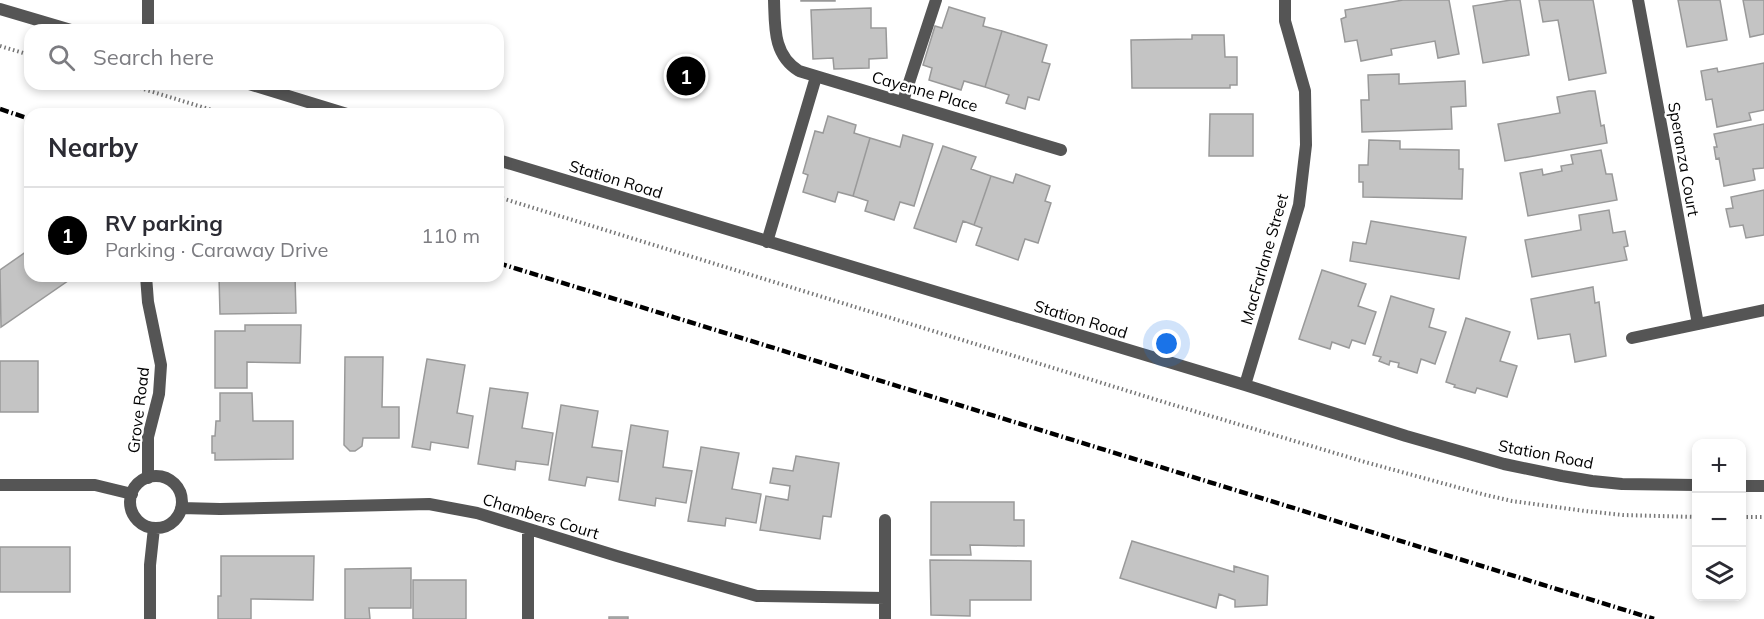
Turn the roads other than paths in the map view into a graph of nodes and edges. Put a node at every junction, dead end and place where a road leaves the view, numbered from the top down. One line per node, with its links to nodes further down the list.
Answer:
1 (148, 0): 8 (street)
2 (774, 0): 9 (street, Cayenne Place)
3 (936, 0): 11 (street)
4 (1285, 0): 20 (street, MacFarlane Street)
5 (1638, 0): 18 (street, Speranza Court)
6 (0, 9): 7 (street)
7 (51, 24)
8 (148, 24)
9 (816, 78): 11 (street, Cayenne Place); 15 (street)
10 (269, 90): 12 (street)
11 (903, 101): 13 (street, Cayenne Place)
12 (327, 108)
13 (1061, 150)
14 (504, 162): 15 (street, Station Road)
15 (767, 242): 20 (street, Station Road)
16 (146, 282): 21 (street, Grove Road)
17 (1764, 310): 18 (street)
18 (1698, 324): 19 (street)
19 (1632, 338)
20 (1245, 385): 23 (street, Station Road)
21 (148, 478): 26 (street, Grove Road); 27 (street, Grove Road)
22 (0, 485): 26 (street)
23 (1692, 485)
24 (1746, 486): 25 (street)
25 (1764, 486)
26 (132, 494): 29 (street)
27 (181, 508): 29 (street); 30 (street, Chambers Court)
28 (885, 520): 31 (street)
29 (154, 528): 32 (street)
30 (528, 530): 31 (street, Chambers Court); 33 (street)
31 (885, 598): 34 (street)
32 (150, 619)
33 (528, 619)
34 (885, 619)

